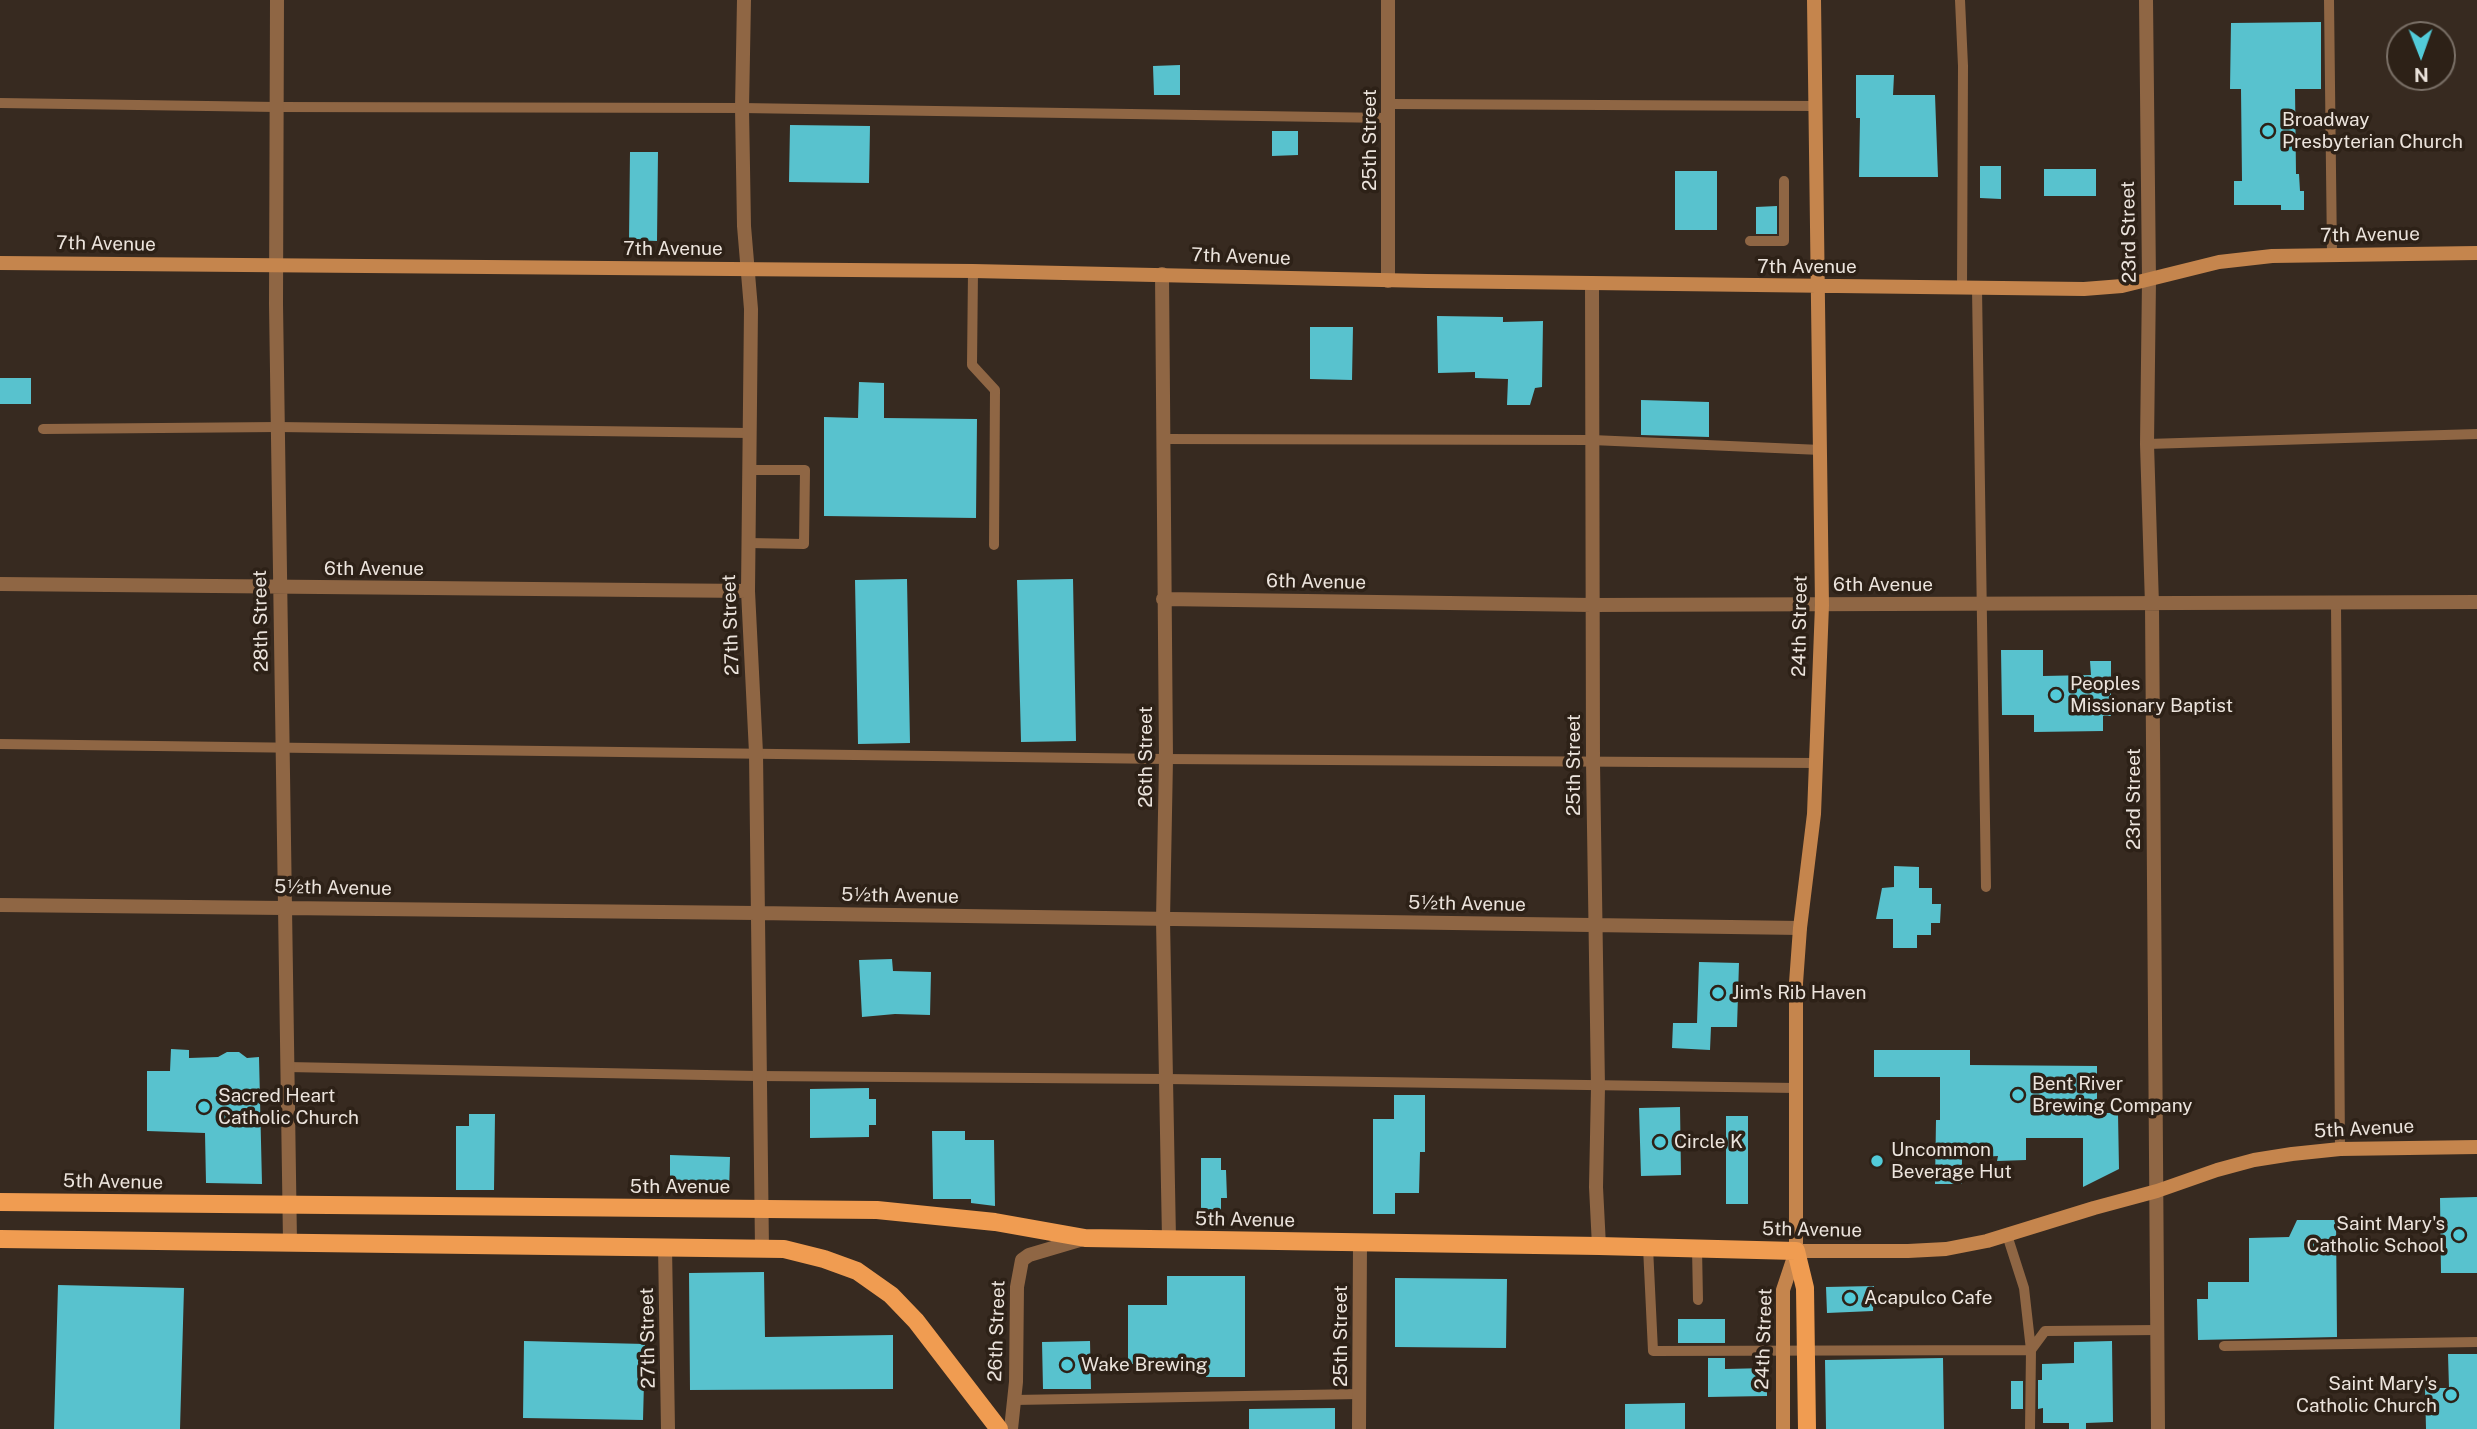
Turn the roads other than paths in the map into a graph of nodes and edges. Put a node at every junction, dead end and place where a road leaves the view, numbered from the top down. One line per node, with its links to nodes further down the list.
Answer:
1 (277, 0): 10 (street, 28th Street)
2 (744, 0): 11 (street, 27th Street)
3 (1388, 0): 12 (street, 25th Street)
4 (1814, 0): 9 (street, 24th Street)
5 (1960, 0): 26 (lane)
6 (2146, 0): 22 (street, 23rd Street)
7 (2329, 0): 16 (lane)
8 (0, 103): 10 (lane)
9 (1815, 106): 12 (lane); 25 (street, 24th Street)
10 (275, 107): 11 (lane); 18 (street, 28th Street)
11 (742, 108): 12 (lane); 19 (street, 27th Street)
12 (1390, 111): 23 (street, 25th Street)
13 (1784, 181): 14 (lane)
14 (1750, 241)
15 (2477, 253): 16 (street, 7th Avenue)
16 (2332, 254): 22 (street, 7th Avenue)
17 (0, 263): 18 (street, 7th Avenue)
18 (277, 265): 19 (street, 7th Avenue); 27 (street, 28th Street)
19 (747, 269): 20 (street, 7th Avenue); 29 (street, 27th Street)
20 (973, 271): 21 (street, 7th Avenue); 37 (lane)
21 (1162, 274): 23 (street, 7th Avenue); 31 (street, 26th Street)
22 (2150, 280): 26 (street, 7th Avenue); 33 (street, 23rd Street)
23 (1388, 281): 24 (street, 7th Avenue)
24 (1592, 283): 25 (street, 7th Avenue); 32 (street, 25th Street)
25 (1818, 286): 26 (street, 7th Avenue); 34 (street, 24th Street)
26 (1970, 288): 46 (lane)
27 (278, 427): 28 (lane); 29 (lane); 39 (street, 28th Street)
28 (43, 429)
29 (749, 433): 35 (street, 27th Street)
30 (2477, 434): 33 (lane)
31 (1163, 439): 32 (lane); 41 (street, 26th Street)
32 (1592, 440): 34 (lane); 44 (street, 25th Street)
33 (2147, 444): 47 (street, 23rd Street)
34 (1821, 450): 45 (street, 24th Street)
35 (749, 470): 36 (street, 27th Street); 36 (lane)
36 (748, 543): 40 (street, 27th Street)
37 (994, 545)
38 (0, 584): 39 (street, 6th Avenue)
39 (279, 588): 40 (street, 6th Avenue); 49 (street, 28th Street)
40 (748, 591): 50 (street, 27th Street)
41 (1163, 599): 44 (street, 6th Avenue); 51 (street, 26th Street)
42 (2336, 603): 43 (street, 6th Avenue); 47 (street, 6th Avenue); 67 (lane)
43 (2477, 603)
44 (1592, 605): 45 (street, 6th Avenue); 52 (street, 25th Street)
45 (1822, 605): 46 (street, 6th Avenue); 53 (street, 24th Street)
46 (1980, 605): 47 (street, 6th Avenue); 54 (lane)
47 (2152, 605): 68 (street, 23rd Street)
48 (0, 744): 49 (lane)
49 (282, 747): 50 (lane); 56 (street, 28th Street)
50 (756, 753): 51 (lane); 57 (street, 27th Street)
51 (1166, 760): 52 (lane); 58 (street, 26th Street)
52 (1593, 763): 53 (lane); 59 (street, 25th Street)
53 (1817, 763): 60 (street, 24th Street)
54 (1986, 887)
55 (0, 905): 56 (street, 5½th Avenue)
56 (284, 907): 57 (street, 5½th Avenue); 61 (street, 28th Street)
57 (756, 913): 58 (street, 5½th Avenue); 62 (street, 27th Street)
58 (1163, 920): 59 (street, 5½th Avenue); 63 (street, 26th Street)
59 (1594, 925): 60 (street, 5½th Avenue); 64 (street, 25th Street)
60 (1800, 928): 65 (street, 24th Street)
61 (287, 1067): 62 (lane); 70 (street, 28th Street)
62 (758, 1076): 63 (lane); 71 (street, 27th Street)
63 (1167, 1079): 64 (lane); 75 (street, 26th Street)
64 (1598, 1087): 65 (lane); 79 (street, 25th Street)
65 (1796, 1088): 83 (street, 24th Street)
66 (2477, 1147): 67 (street, 5th Avenue)
67 (2340, 1149): 68 (street, 5th Avenue)
68 (2157, 1191): 72 (street, 5th Avenue); 85 (street, 23rd Street)
69 (0, 1202): 70 (main road, 5th Avenue)
70 (290, 1206): 71 (main road, 5th Avenue); 76 (street, 28th Street)
71 (762, 1208): 73 (main road, 5th Avenue); 82 (street, 27th Street)
72 (2007, 1236): 83 (street, 5th Avenue); 90 (lane)
73 (1085, 1238): 75 (main road, 5th Avenue); 92 (street, 26th Street)
74 (0, 1239): 76 (main road)
75 (1169, 1239): 77 (main road, 5th Avenue)
76 (290, 1242): 78 (main road)
77 (1360, 1243): 79 (main road, 5th Avenue); 91 (street, 25th Street)
78 (665, 1246): 82 (main road); 93 (street, 27th Street)
79 (1599, 1246): 80 (main road, 5th Avenue)
80 (1648, 1247): 81 (main road, 5th Avenue); 89 (lane)
81 (1698, 1248): 83 (main road, 5th Avenue); 84 (lane)
82 (762, 1249): 94 (main road)
83 (1796, 1251): 88 (main road, 24th Street); 89 (street, 24th Street)
84 (1698, 1300)
85 (2158, 1330): 90 (lane); 100 (street, 23rd Street)
86 (2477, 1342): 87 (lane)
87 (2224, 1346)
88 (1806, 1349): 89 (lane); 90 (lane); 98 (main road, 24th Street)
89 (1782, 1350): 97 (street, 24th Street)
90 (2031, 1350): 99 (lane)
91 (1360, 1394): 92 (lane); 96 (street, 25th Street)
92 (1014, 1400): 95 (street, 26th Street)
93 (668, 1429)
94 (999, 1429)
95 (1011, 1429)
96 (1359, 1429)
97 (1783, 1429)
98 (1807, 1429)
99 (2030, 1429)
100 (2158, 1429)

